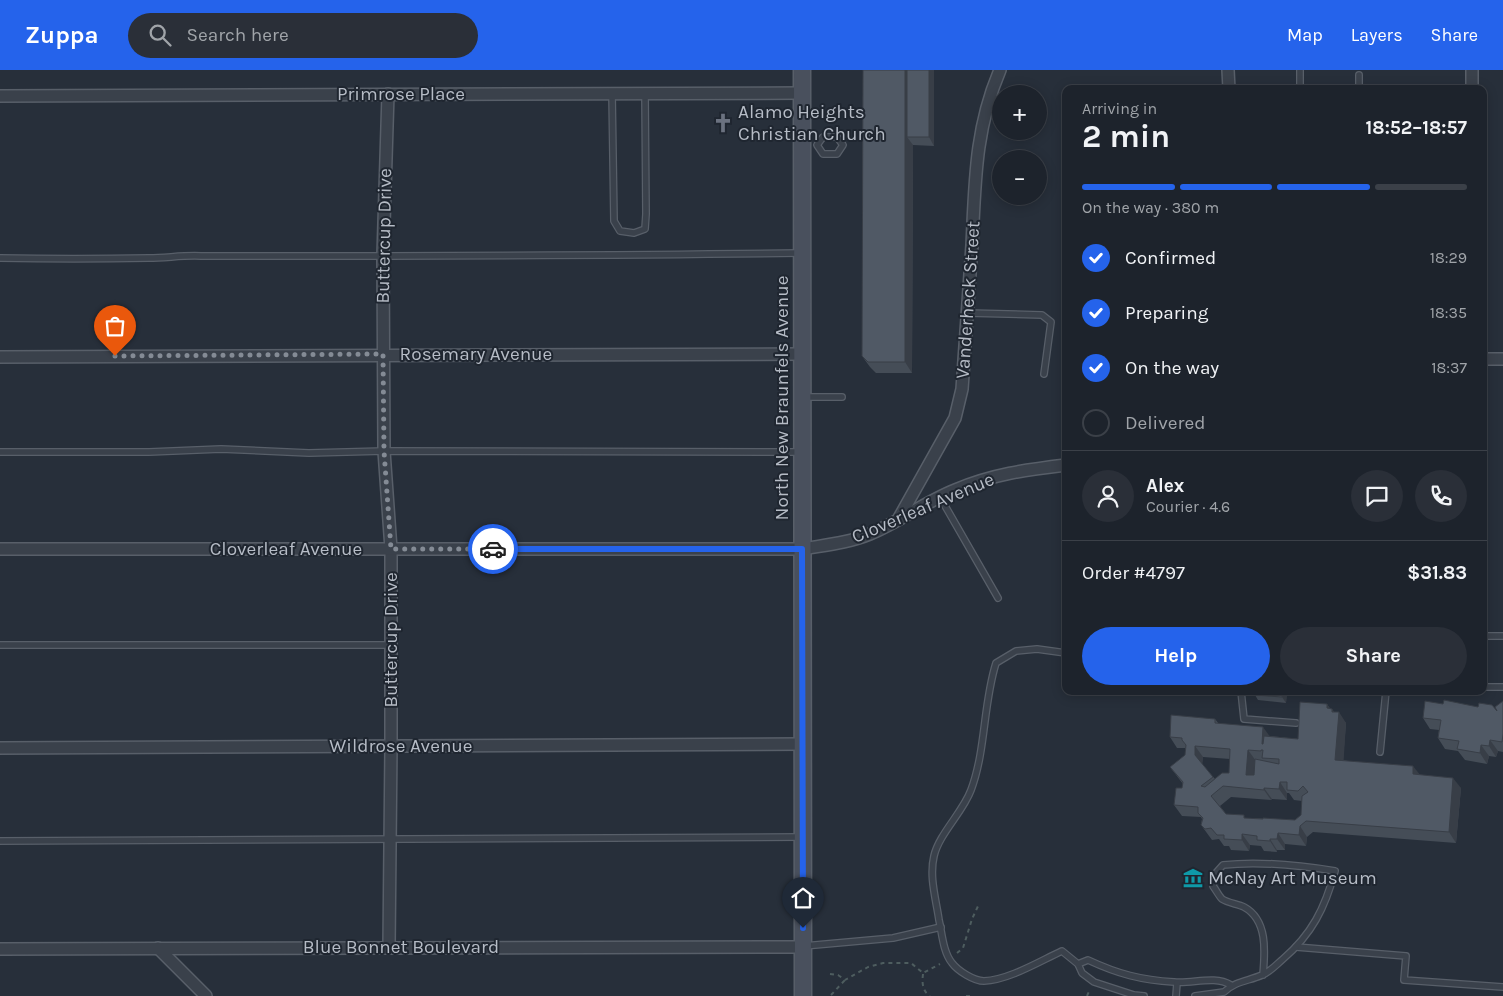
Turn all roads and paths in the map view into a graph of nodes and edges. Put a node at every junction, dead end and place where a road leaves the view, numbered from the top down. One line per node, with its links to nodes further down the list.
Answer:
1 (802, 70): 13 (street, North New Braunfels Avenue)
2 (1000, 70): 19 (street, Vanderheck Street)
3 (1228, 70): 7 (street)
4 (1300, 70): 8 (lane)
5 (1472, 70): 10 (street)
6 (1359, 75): 9 (lane)
7 (1229, 85)
8 (1300, 85)
9 (1359, 85)
10 (1472, 85)
11 (612, 93): 12 (street, Primrose Place); 12 (lane); 14 (street, Primrose Place)
12 (644, 93): 13 (street, Primrose Place)
13 (802, 93): 16 (street, North New Braunfels Avenue)
14 (388, 94): 15 (street, Primrose Place); 17 (street, Buttercup Drive)
15 (0, 96)
16 (802, 253): 17 (lane); 21 (street, North New Braunfels Avenue)
17 (383, 255): 18 (lane); 20 (street, Buttercup Drive)
18 (0, 258)
19 (967, 313): 25 (lane); 33 (street, Vanderheck Street)
20 (383, 354): 21 (street, Rosemary Avenue); 22 (street, Rosemary Avenue); 28 (street, Buttercup Drive)
21 (802, 354): 26 (street, North New Braunfels Avenue)
22 (0, 357)
23 (1487, 359): 24 (street)
24 (1503, 359)
25 (1044, 374)
26 (802, 397): 27 (lane); 30 (street, North New Braunfels Avenue)
27 (842, 397)
28 (384, 451): 29 (lane); 30 (lane); 35 (street, Buttercup Drive)
29 (0, 452)
30 (802, 452): 36 (street, North New Braunfels Avenue)
31 (1062, 465): 32 (street, Cloverleaf Avenue)
32 (940, 497): 33 (street, Cloverleaf Avenue); 37 (lane)
33 (899, 518): 36 (street, Cloverleaf Avenue)
34 (0, 549): 35 (street, Cloverleaf Avenue)
35 (391, 549): 36 (street, Cloverleaf Avenue); 41 (street, Buttercup Drive)
36 (802, 549): 48 (street, North New Braunfels Avenue)
37 (998, 598)
38 (1487, 636): 39 (lane)
39 (1503, 636)
40 (0, 645): 41 (lane)
41 (391, 646): 49 (street, Buttercup Drive)
42 (1062, 653): 56 (lane)
43 (1503, 687): 44 (lane)
44 (1487, 688)
45 (1241, 695): 47 (lane)
46 (1386, 695): 51 (lane)
47 (1296, 723)
48 (803, 744): 49 (street, Wildrose Avenue); 52 (street, North New Braunfels Avenue)
49 (391, 746): 50 (street, Wildrose Avenue); 53 (street, Buttercup Drive)
50 (0, 748)
51 (1380, 752)
52 (803, 837): 53 (lane); 58 (street, North New Braunfels Avenue)
53 (390, 840): 54 (lane); 57 (street, Buttercup Drive)
54 (0, 841)
55 (979, 904): 62 (path)
56 (941, 927): 58 (lane); 64 (lane)
57 (389, 947): 58 (street, Blue Bonnet Boulevard); 60 (street, Blue Bonnet Boulevard)
58 (803, 947): 74 (street, North New Braunfels Avenue)
59 (1296, 947): 67 (lane); 67 (lane); 71 (lane)
60 (158, 948): 61 (street, Blue Bonnet Boulevard); 73 (street)
61 (0, 949)
62 (953, 955)
63 (940, 964): 65 (path)
64 (1078, 964): 69 (lane); 78 (lane)
65 (923, 973): 68 (path); 75 (path)
66 (830, 974): 68 (path)
67 (1263, 975): 70 (lane)
68 (845, 980): 72 (path)
69 (1177, 982): 70 (lane); 79 (lane)
70 (1231, 985): 80 (lane)
71 (1503, 987)
72 (831, 995)
73 (206, 996)
74 (803, 996)
75 (930, 996)
76 (966, 996): 77 (path)
77 (972, 996)
78 (1144, 996)
79 (1176, 996)
80 (1195, 996)

